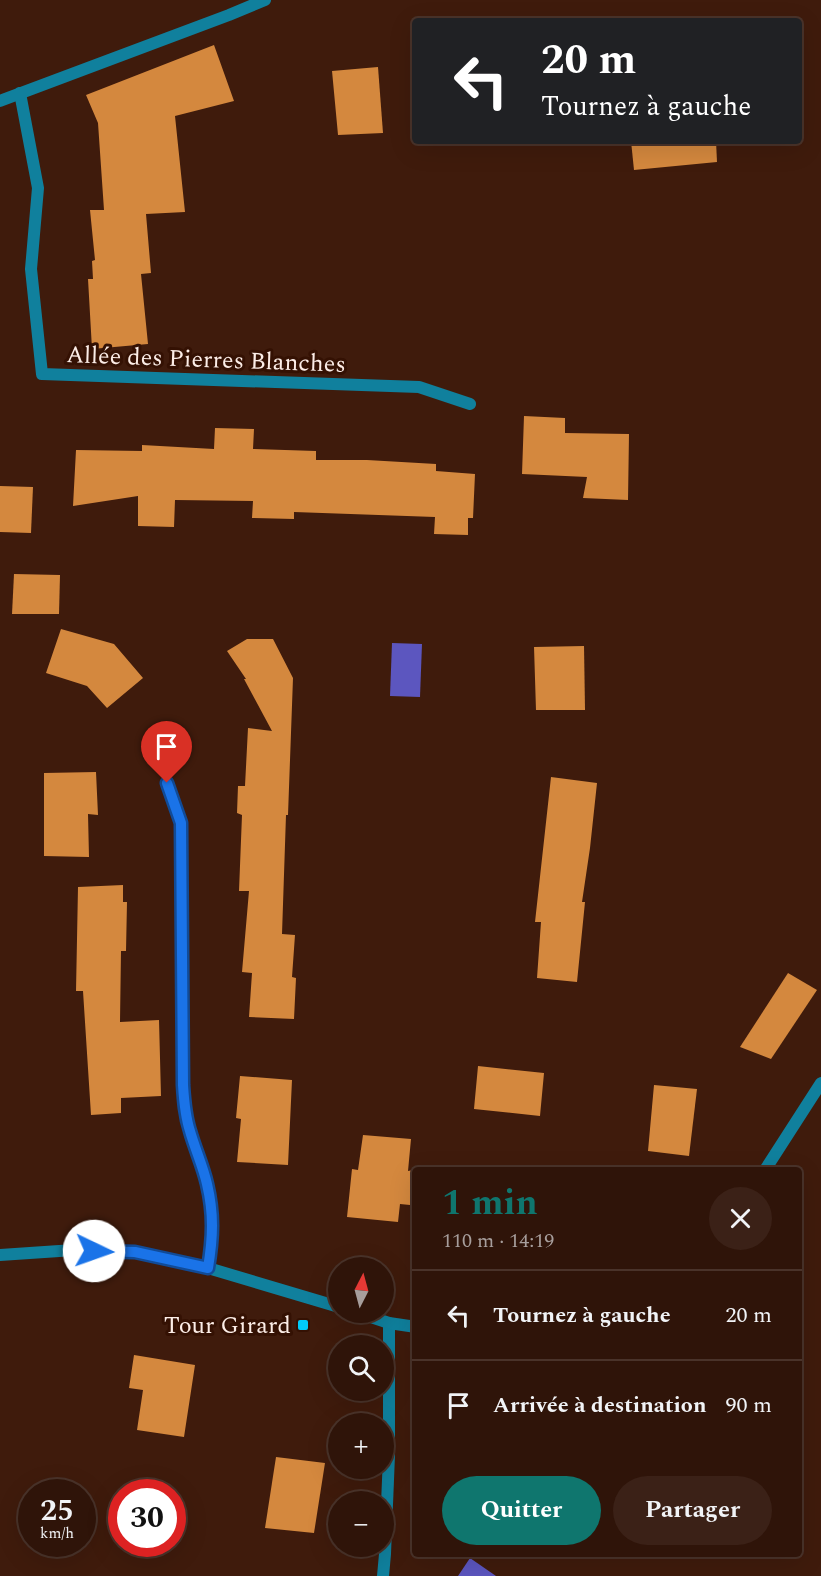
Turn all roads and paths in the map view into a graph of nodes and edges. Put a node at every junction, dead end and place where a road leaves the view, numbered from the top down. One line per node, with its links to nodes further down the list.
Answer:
1 (230, 0): 3 (street)
2 (265, 0): 3 (street)
3 (229, 15): 4 (street)
4 (20, 93): 5 (street); 6 (street, Allée des Pierres Blanches)
5 (0, 101)
6 (470, 404)
7 (167, 783): 11 (street)
8 (821, 1083): 9 (street)
9 (767, 1167)
10 (0, 1255): 11 (street)
11 (208, 1268): 12 (street)
12 (328, 1304)
13 (389, 1323): 14 (street); 15 (street)
14 (412, 1326)
15 (383, 1576)

